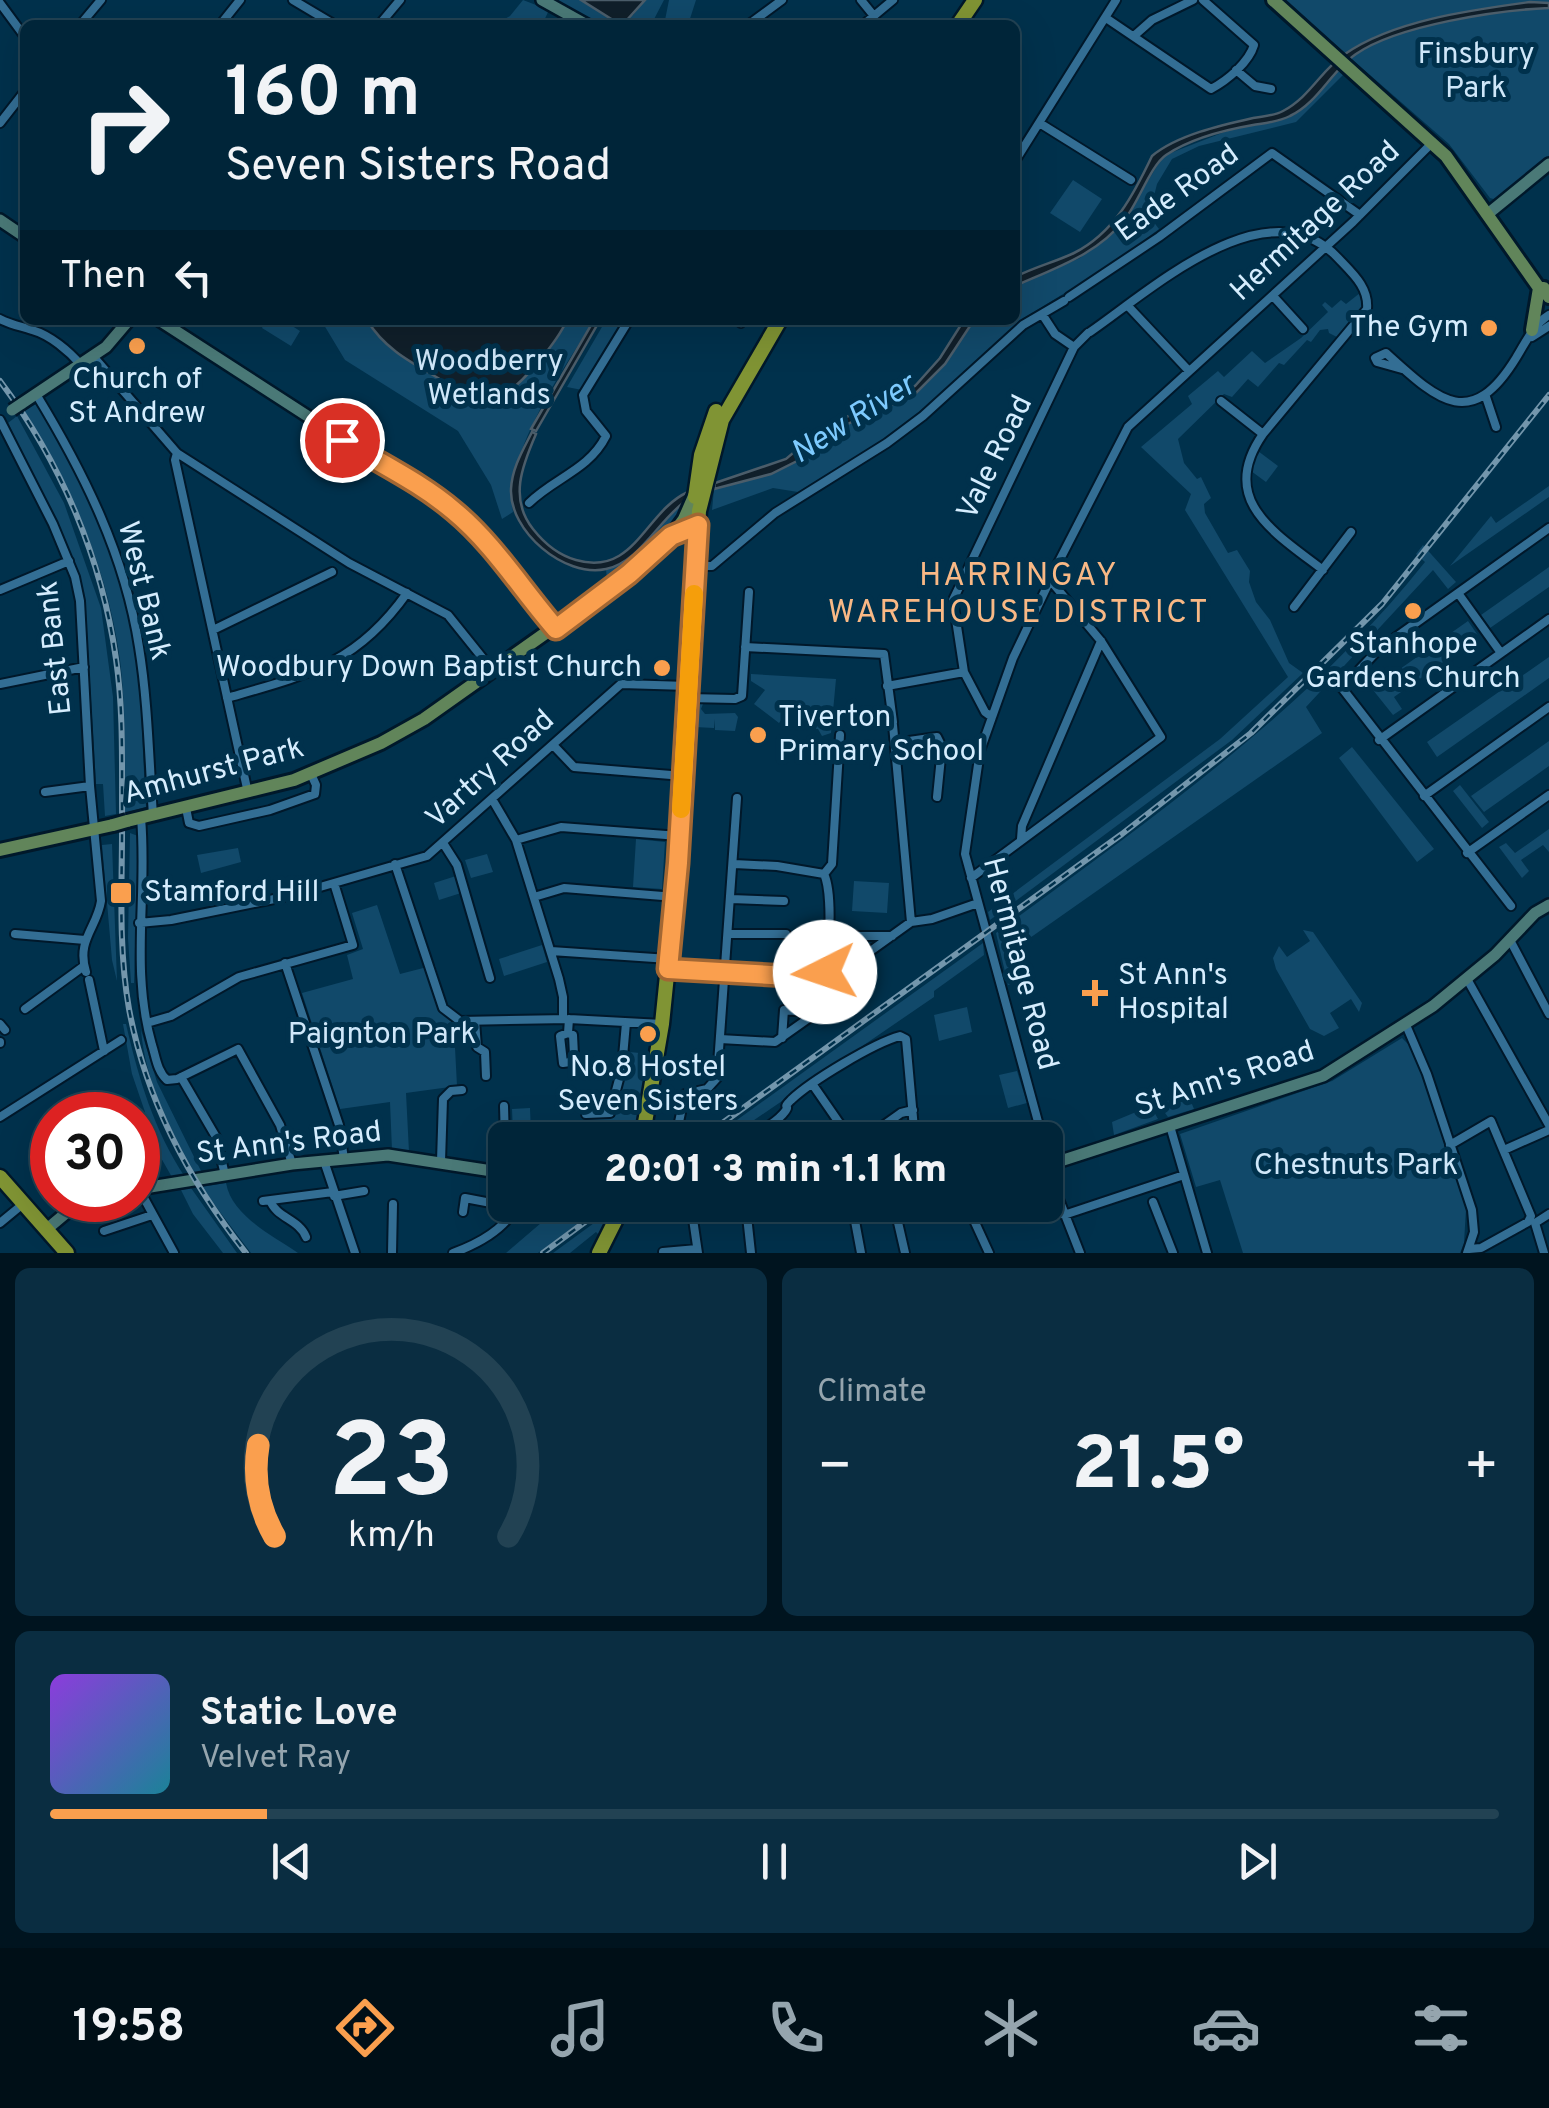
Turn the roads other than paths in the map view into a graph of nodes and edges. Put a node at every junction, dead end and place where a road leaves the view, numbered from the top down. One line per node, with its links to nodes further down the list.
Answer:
1 (101, 0): 16 (street)
2 (240, 0): 17 (street)
3 (293, 0): 18 (street)
4 (400, 0): 19 (street)
5 (542, 0): 20 (main road)
6 (782, 0): 21 (street)
7 (861, 0): 14 (street)
8 (893, 0): 14 (street)
9 (1116, 0): 15 (street)
10 (1194, 0): 24 (street)
11 (1203, 0): 25 (street)
12 (1273, 0): 30 (main road)
13 (0, 3): 23 (street)
14 (874, 16): 22 (street)
15 (1106, 18): 24 (street); 29 (street)
16 (84, 20)
17 (224, 20)
18 (327, 20)
19 (383, 20)
20 (578, 20)
21 (755, 20)
22 (869, 20)
23 (20, 30)
24 (1135, 35): 25 (street)
25 (1236, 70): 26 (street)
26 (1270, 89)
27 (20, 97): 28 (street)
28 (0, 123)
29 (1041, 124): 31 (street); 33 (street)
30 (1432, 142): 34 (main road); 35 (street, Hermitage Road)
31 (1020, 154)
32 (1549, 164): 34 (main road)
33 (1131, 180)
34 (1489, 214): 37 (main road)
35 (1360, 215): 36 (street, Hermitage Road); 41 (street, Eade Road)
36 (1326, 246): 38 (street, Hermitage Road); 39 (street, Vale Road); 61 (street)
37 (1542, 294): 40 (main road); 50 (main road)
38 (1273, 296): 49 (street); 55 (street, Hermitage Road)
39 (1128, 306): 51 (street, Vale Road); 55 (street)
40 (1549, 313): 50 (street)
41 (1042, 314): 51 (street); 68 (street, Eade Road)
42 (0, 319): 53 (street)
43 (125, 325): 52 (main road)
44 (168, 325): 78 (main road)
45 (626, 325): 63 (street)
46 (767, 325): 64 (highway)
47 (777, 325): 64 (highway)
48 (1549, 326): 50 (street)
49 (1303, 329)
50 (1530, 335): 57 (street)
51 (1074, 347): 85 (street, Vale Road)
52 (93, 356): 53 (main road); 62 (street)
53 (81, 365): 56 (main road)
54 (1402, 369): 57 (street)
55 (1189, 371): 71 (street, Hermitage Road)
56 (36, 394): 59 (main road); 107 (street, West Bank)
57 (1486, 397): 60 (street)
58 (1220, 401): 61 (street)
59 (1, 420): 67 (street, East Bank)
60 (1496, 426)
61 (1264, 434): 69 (street)
62 (177, 453): 74 (street); 79 (street)
63 (529, 504)
64 (695, 518): 68 (highway); 78 (main road, Amhurst Park)
65 (1549, 528): 75 (street)
66 (1351, 532): 69 (street)
67 (69, 561): 72 (street); 83 (street, East Bank)
68 (696, 566): 88 (highway)
69 (1323, 570): 76 (street)
70 (332, 572): 79 (street)
71 (1052, 575): 80 (street); 91 (street, Hermitage Road)
72 (0, 590)
73 (749, 592): 81 (street)
74 (407, 593): 84 (street); 89 (street)
75 (1458, 593): 82 (street); 93 (street)
76 (1294, 607)
77 (1549, 620): 82 (street)
78 (556, 629): 84 (main road, Amhurst Park)
79 (213, 630): 89 (street)
80 (1101, 641): 110 (street); 110 (street)
81 (745, 647): 87 (street); 88 (street, Vartry Road)
82 (1501, 654): 93 (street)
83 (84, 667): 86 (street); 98 (street, East Bank)
84 (494, 672): 96 (main road, Amhurst Park)
85 (964, 672): 87 (street); 91 (street, Vale Road)
86 (0, 684)
87 (887, 686): 94 (street)
88 (691, 694): 95 (street, Vartry Road); 97 (highway)
89 (227, 698): 100 (street)
90 (1549, 707): 101 (street)
91 (992, 717): 118 (street, Hermitage Road)
92 (840, 735): 117 (street)
93 (1380, 740): 101 (street)
94 (895, 743): 103 (street); 127 (street)
95 (552, 746): 97 (street); 105 (street, Vartry Road)
96 (311, 774): 100 (main road, Amhurst Park); 106 (street)
97 (683, 776): 109 (highway)
98 (90, 786): 99 (street); 108 (street, East Bank)
99 (45, 792)
100 (248, 794): 106 (main road, Amhurst Park)
101 (1424, 796): 114 (street)
102 (1549, 796): 114 (street)
103 (937, 797)
104 (737, 798): 116 (street)
105 (492, 799): 111 (street); 112 (street, Vartry Road)
106 (186, 808): 107 (main road, Amhurst Park)
107 (134, 820): 108 (main road, Amhurst Park); 128 (street, West Bank)
108 (96, 829): 113 (main road, Amhurst Park); 133 (street, East Bank)
109 (680, 836): 111 (street); 121 (highway)
110 (1021, 839): 118 (street)
111 (516, 840): 120 (street)
112 (443, 844): 115 (street, Vartry Road); 141 (street)
113 (0, 850)
114 (1467, 853): 126 (street)
115 (395, 864): 119 (street, Vartry Road); 148 (street)
116 (734, 864): 117 (street); 122 (street)
117 (824, 874): 142 (street)
118 (971, 878): 124 (street, Hermitage Road)
119 (334, 882): 128 (street, Vartry Road); 136 (street)
120 (534, 897): 121 (street); 135 (street)
121 (675, 897): 138 (highway)
122 (732, 899): 123 (street); 130 (street)
123 (784, 901)
124 (978, 902): 127 (street); 173 (street, Hermitage Road)
125 (1549, 905): 134 (main road, St Ann's Road)
126 (1511, 906)
127 (911, 922): 132 (street)
128 (139, 923): 149 (street, West Bank)
129 (15, 934): 133 (street)
130 (729, 934): 131 (street); 140 (street)
131 (786, 934)
132 (892, 936): 137 (street); 137 (street)
133 (85, 940): 139 (street, East Bank)
134 (1510, 940): 143 (main road, St Ann's Road); 146 (street)
135 (551, 951): 138 (street); 147 (street)
136 (285, 963): 149 (street); 178 (street)
137 (853, 963): 142 (street)
138 (668, 964): 140 (street); 151 (highway)
139 (86, 973): 144 (street); 157 (street, East Bank)
140 (726, 973): 142 (street); 154 (street)
141 (490, 978)
142 (824, 978): 145 (street)
143 (1467, 979): 152 (main road, St Ann's Road); 175 (street)
144 (24, 1009)
145 (816, 1013): 155 (street); 155 (street)
146 (1549, 1014)
147 (566, 1019): 148 (street); 150 (street); 153 (street)
148 (475, 1021): 158 (street)
149 (146, 1023): 159 (street, West Bank)
150 (626, 1023): 151 (street); 164 (street)
151 (662, 1024): 167 (highway)
152 (1406, 1025): 174 (main road, St Ann's Road); 176 (street)
153 (568, 1033)
154 (720, 1038): 155 (street); 168 (street)
155 (782, 1038)
156 (120, 1040): 157 (street)
157 (104, 1051): 165 (street)
158 (486, 1076)
159 (181, 1077): 182 (street); 184 (street)
160 (813, 1085): 163 (street); 169 (street); 170 (street)
161 (462, 1090): 181 (street)
162 (504, 1106): 166 (street)
163 (914, 1110): 171 (street); 172 (street)
164 (586, 1114)
165 (0, 1118)
166 (504, 1122)
167 (645, 1122)
168 (679, 1122)
169 (774, 1122)
170 (839, 1122)
171 (888, 1122)
172 (914, 1122)
173 (1038, 1122)
174 (1170, 1126): 179 (main road, St Ann's Road); 185 (street)
175 (1548, 1132): 177 (street)
176 (1450, 1145): 177 (street); 212 (street)
177 (1504, 1150): 197 (street)
178 (344, 1159): 180 (main road, St Ann's Road); 181 (main road, St Ann's Road)
179 (1063, 1160)
180 (324, 1161): 182 (main road, St Ann's Road); 189 (street)
181 (441, 1161): 183 (main road, St Ann's Road)
182 (292, 1164): 184 (main road, St Ann's Road)
183 (488, 1170)
184 (225, 1175): 187 (main road, St Ann's Road)
185 (1184, 1175): 195 (street); 229 (street)
186 (0, 1177): 192 (highway)
187 (160, 1185)
188 (364, 1191): 189 (street)
189 (333, 1194): 211 (street); 219 (street)
190 (488, 1202): 194 (street)
191 (1153, 1202): 228 (street)
192 (24, 1203): 208 (street); 209 (highway)
193 (393, 1204): 220 (street)
194 (463, 1212)
195 (1064, 1214): 227 (street)
196 (1549, 1214): 197 (street)
197 (1534, 1220): 213 (street); 230 (street)
198 (55, 1222): 209 (main road)
199 (130, 1222): 210 (street)
200 (156, 1222): 218 (street)
201 (504, 1222): 221 (street)
202 (614, 1222): 222 (highway)
203 (693, 1222): 214 (street)
204 (748, 1222): 223 (street)
205 (856, 1222): 224 (street)
206 (898, 1222): 225 (street)
207 (975, 1222): 226 (street)
208 (0, 1224)
209 (47, 1229): 217 (highway)
210 (104, 1230)
211 (306, 1237)
212 (1474, 1238): 213 (street); 215 (street)
213 (1484, 1245): 215 (street)
214 (697, 1251): 216 (street)
215 (1468, 1251)
216 (663, 1252)
217 (68, 1253)
218 (174, 1253)
219 (355, 1253)
220 (392, 1253)
221 (453, 1253)
222 (598, 1253)
223 (751, 1253)
224 (862, 1253)
225 (904, 1253)
226 (989, 1253)
227 (1080, 1253)
228 (1173, 1253)
229 (1207, 1253)
230 (1544, 1253)

